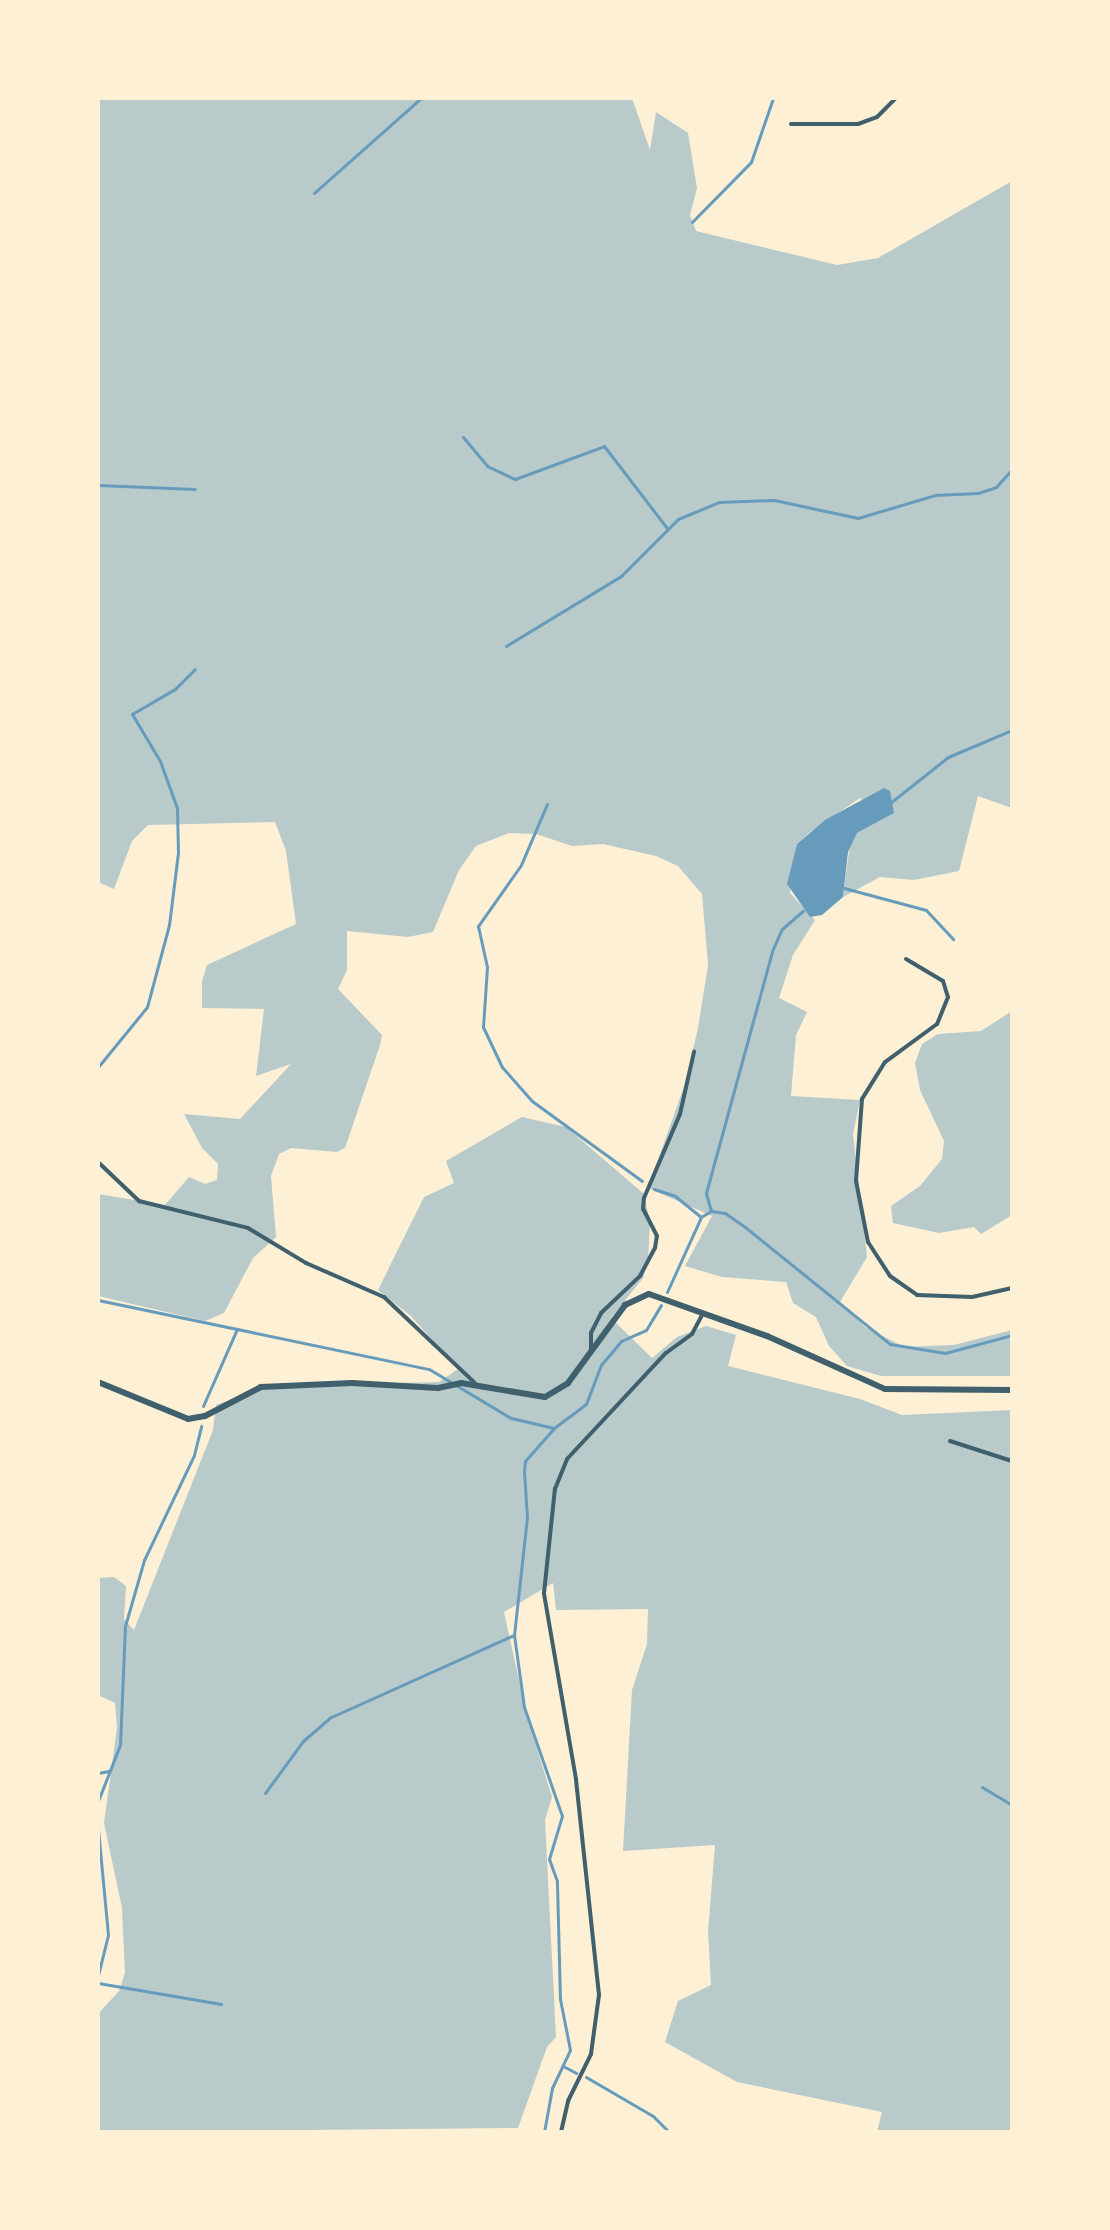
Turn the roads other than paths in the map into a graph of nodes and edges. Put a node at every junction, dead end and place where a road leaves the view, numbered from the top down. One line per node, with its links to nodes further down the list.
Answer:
1 (896, 98): 2 (street)
2 (791, 124)
3 (906, 959): 6 (street)
4 (694, 1052): 8 (street)
5 (98, 1162): 10 (street)
6 (1012, 1288)
7 (703, 1311): 8 (street); 11 (street); 14 (street)
8 (591, 1351): 10 (street)
9 (98, 1382): 10 (street)
10 (477, 1385)
11 (1012, 1390)
12 (950, 1441): 13 (street)
13 (1012, 1461)
14 (561, 2132)

